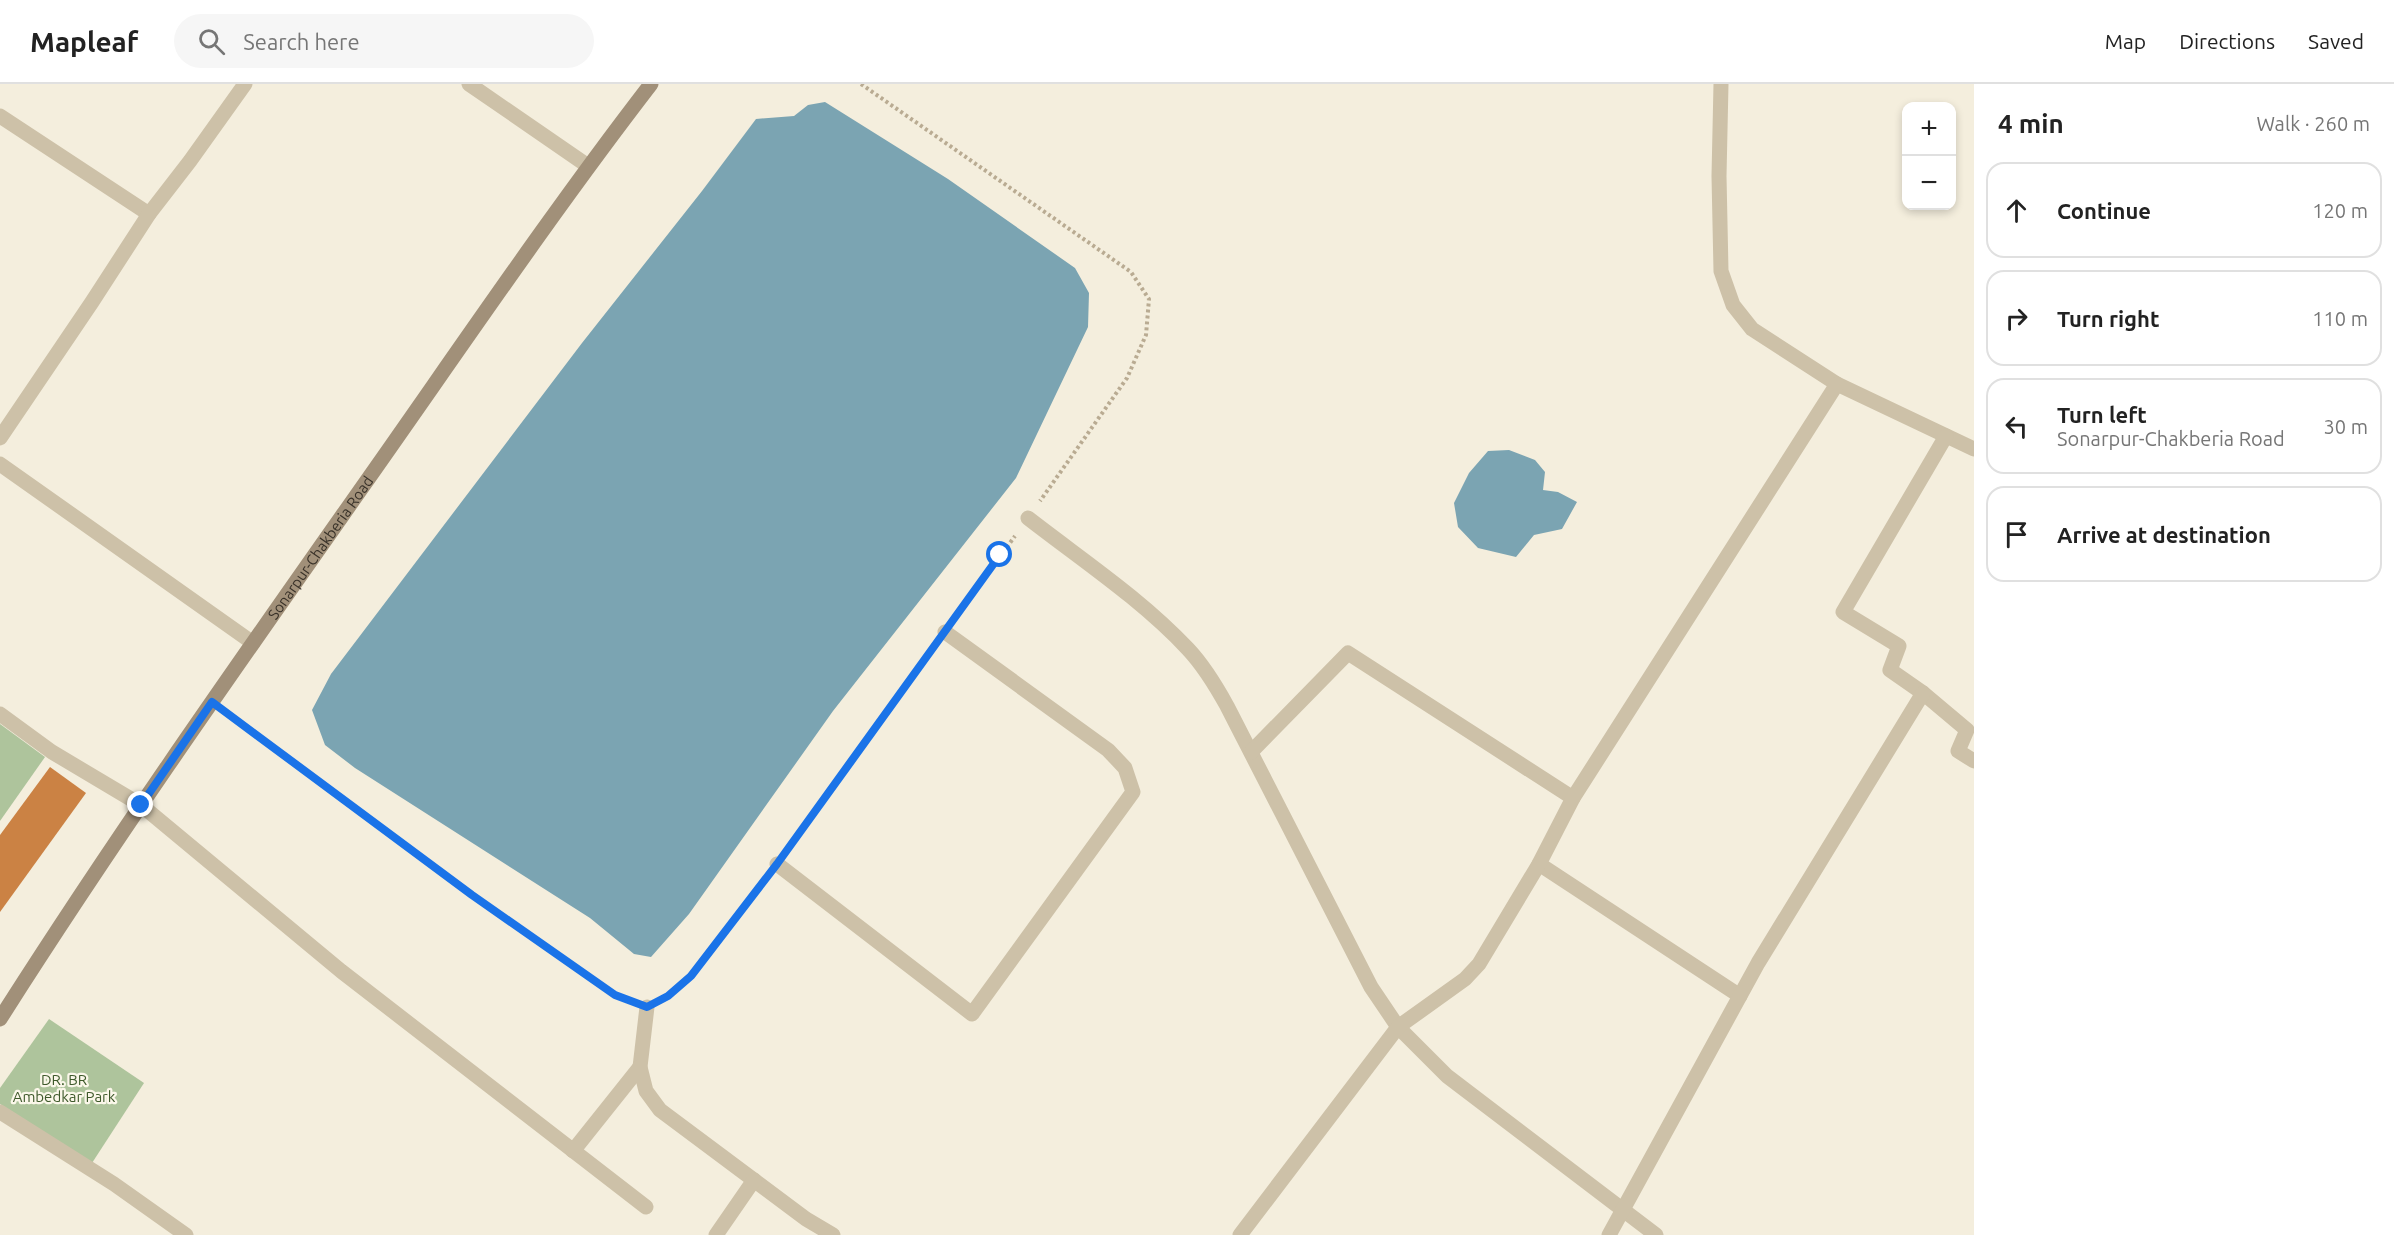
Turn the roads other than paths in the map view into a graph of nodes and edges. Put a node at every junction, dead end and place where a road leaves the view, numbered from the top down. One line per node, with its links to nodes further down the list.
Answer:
1 (245, 84): 7 (street)
2 (469, 84): 6 (street)
3 (651, 84): 6 (main road, Sonarpur-Chakberia Road)
4 (1721, 84): 8 (street)
5 (0, 116): 7 (street)
6 (588, 166): 15 (main road, Sonarpur-Chakberia Road)
7 (148, 214): 10 (street)
8 (1837, 384): 9 (street); 20 (street)
9 (1946, 436): 11 (street); 16 (street)
10 (0, 438)
11 (1974, 449)
12 (0, 464): 15 (street)
13 (1028, 518): 18 (street)
14 (945, 632): 22 (street)
15 (253, 643): 21 (main road, Sonarpur-Chakberia Road)
16 (1923, 693): 19 (street); 24 (street)
17 (0, 714): 21 (street)
18 (1251, 752): 20 (street); 27 (street)
19 (1974, 760)
20 (1573, 798): 23 (street)
21 (141, 805): 26 (main road, Sonarpur-Chakberia Road); 30 (street)
22 (777, 864)
23 (1539, 864): 24 (street); 27 (street)
24 (1740, 996): 33 (street)
25 (647, 1007): 28 (street)
26 (0, 1019)
27 (1398, 1027): 33 (street); 37 (street)
28 (640, 1067): 30 (street); 31 (street)
29 (0, 1112): 34 (street)
30 (573, 1151): 32 (street)
31 (754, 1180): 35 (street); 36 (street)
32 (646, 1207)
33 (1623, 1209): 38 (street); 39 (street)
34 (186, 1235)
35 (716, 1235)
36 (833, 1235)
37 (1240, 1235)
38 (1609, 1235)
39 (1656, 1235)

